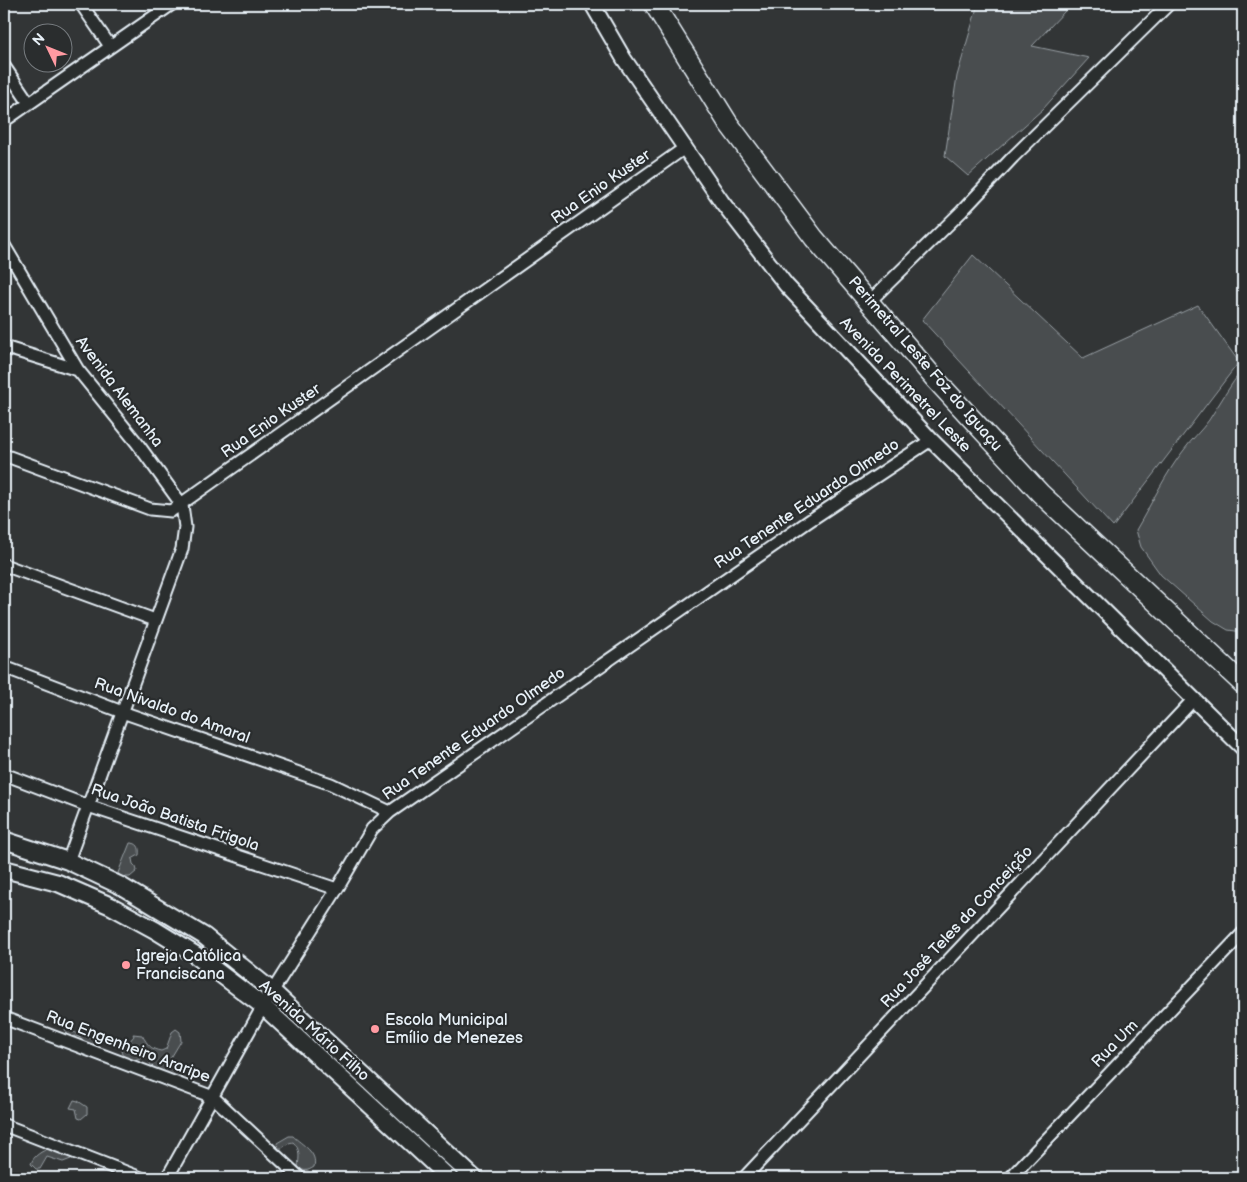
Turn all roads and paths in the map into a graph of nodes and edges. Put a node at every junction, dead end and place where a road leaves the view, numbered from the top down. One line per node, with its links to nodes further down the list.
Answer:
1 (81, 4): 6 (street)
2 (172, 4): 6 (street)
3 (592, 4): 10 (street, Avenida Perimetrel Leste)
4 (654, 4): 12 (highway, Perimetral Leste Foz do Iguaçu)
5 (1169, 4): 12 (street)
6 (110, 46): 8 (street)
7 (4, 66): 8 (street)
8 (29, 103): 9 (street)
9 (4, 121)
10 (686, 147): 15 (street, Avenida Perimetrel Leste); 17 (street, Rua Enio Kuster)
11 (4, 245): 14 (street, Avenida Alemanha)
12 (869, 302): 21 (highway, Perimetral Leste Foz do Iguaçu)
13 (4, 347): 14 (street)
14 (78, 370): 17 (street, Avenida Alemanha)
15 (931, 440): 22 (street, Avenida Perimetrel Leste); 27 (street, Rua Tenente Eduardo Olmedo)
16 (4, 456): 17 (street)
17 (182, 505): 19 (street)
18 (4, 565): 19 (street)
19 (155, 620): 23 (street)
20 (4, 667): 23 (street, Rua Nivaldo do Amaral)
21 (1243, 684)
22 (1194, 699): 24 (street, Avenida Perimetrel Leste); 43 (street, Rua José Teles da Conceição)
23 (122, 712): 26 (street); 27 (street, Rua Nivaldo do Amaral)
24 (1243, 748)
25 (4, 774): 26 (street, Rua João Batista Frigola)
26 (88, 806): 29 (street); 31 (street, Rua João Batista Frigola)
27 (390, 812): 31 (street, Rua Tenente Eduardo Olmedo)
28 (4, 840): 29 (main road, Avenida Mário Filho)
29 (68, 861): 33 (main road, Avenida Mário Filho)
30 (4, 869): 34 (main road, Avenida Mário Filho)
31 (336, 889): 33 (street, Rua Tenente Eduardo Olmedo)
32 (1243, 933): 44 (street, Rua Um)
33 (272, 991): 34 (street, Rua Tenente Eduardo Olmedo); 42 (main road, Avenida Mário Filho)
34 (263, 1006): 36 (street, Rua Tenente Eduardo Olmedo); 41 (main road, Avenida Mário Filho)
35 (4, 1018): 36 (street, Rua Engenheiro Araripe)
36 (213, 1096): 39 (street, Rua Tenente Eduardo Olmedo); 40 (street, Rua Engenheiro Araripe)
37 (4, 1125): 38 (street)
38 (141, 1178)
39 (167, 1178)
40 (300, 1178)
41 (449, 1178)
42 (474, 1178)
43 (744, 1178)
44 (1010, 1178)

